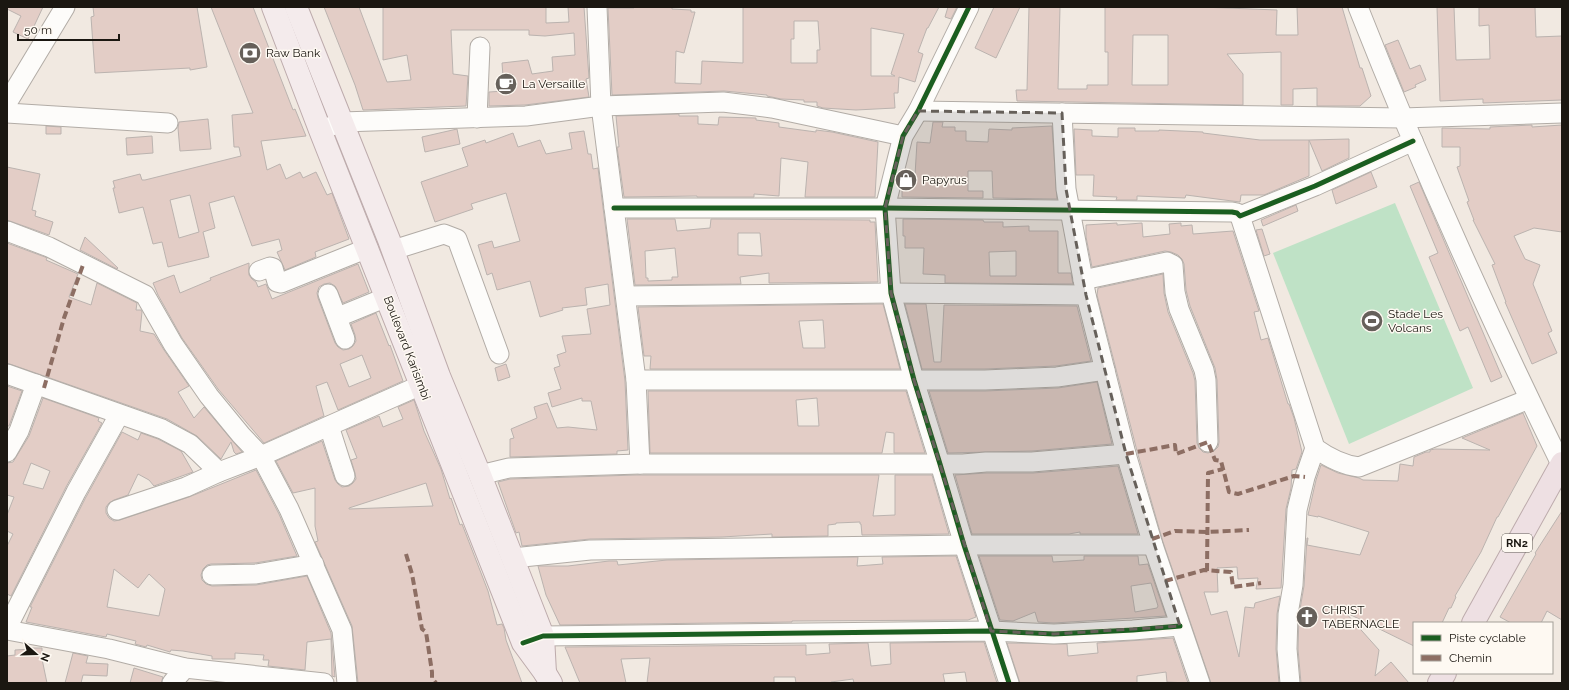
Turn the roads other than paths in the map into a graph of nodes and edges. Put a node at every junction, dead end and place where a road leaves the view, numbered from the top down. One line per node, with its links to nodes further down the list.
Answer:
1 (65, 7): 8 (street)
2 (273, 7): 18 (main road, Boulevard Karisimbi)
3 (296, 7): 16 (main road)
4 (597, 7): 9 (street)
5 (969, 7): 10 (street)
6 (1358, 7): 15 (street)
7 (480, 47): 14 (street)
8 (7, 103)
9 (601, 106): 14 (street); 19 (street); 21 (street)
10 (918, 111): 12 (street); 19 (street)
11 (7, 113): 17 (street)
12 (1062, 113): 15 (street); 23 (street)
13 (1562, 114): 15 (street)
14 (477, 118): 16 (street)
15 (1402, 118): 20 (street)
16 (342, 122): 18 (street); 26 (main road)
17 (168, 123)
18 (320, 130): 27 (main road, Boulevard Karisimbi)
19 (903, 136): 22 (street)
20 (1412, 141): 24 (street); 43 (street)
21 (614, 208): 22 (street); 32 (street)
22 (885, 208): 23 (street); 30 (street)
23 (1069, 211): 24 (street); 29 (street)
24 (1240, 216): 47 (street)
25 (7, 231): 50 (street)
26 (391, 245): 27 (main road); 36 (street); 55 (main road)
27 (368, 248): 28 (street); 33 (main road, Boulevard Karisimbi)
28 (259, 271)
29 (1084, 287): 30 (street); 37 (street); 46 (street)
30 (891, 292): 32 (street); 40 (street)
31 (328, 294): 34 (street)
32 (626, 296): 39 (street)
33 (387, 297): 34 (street); 42 (main road, Boulevard Karisimbi)
34 (338, 317): 35 (street)
35 (345, 339)
36 (499, 354)
37 (1105, 370): 40 (street); 49 (street)
38 (7, 374): 41 (street)
39 (636, 380): 40 (street); 51 (street)
40 (914, 380): 52 (street)
41 (36, 384): 44 (street); 48 (street)
42 (421, 385): 45 (street); 68 (main road, Boulevard Karisimbi)
43 (1529, 399): 47 (street); 53 (street)
44 (119, 415): 54 (street); 65 (street)
45 (329, 426): 50 (street); 56 (street)
46 (1208, 442)
47 (1315, 448): 78 (street)
48 (7, 452)
49 (1126, 454): 52 (street); 59 (street)
50 (261, 456): 54 (street); 61 (street)
51 (640, 464): 52 (street); 55 (street)
52 (940, 464): 58 (street)
53 (1562, 464): 63 (highway, RN2)
54 (219, 472): 57 (street)
55 (480, 475): 60 (main road)
56 (345, 476)
57 (117, 510)
58 (964, 545): 59 (street); 60 (street); 66 (street)
59 (1153, 545): 64 (street)
60 (513, 558): 67 (main road)
61 (314, 564): 62 (street); 75 (street)
62 (212, 575)
63 (1474, 622)
64 (1180, 626): 66 (street); 77 (street)
65 (7, 629): 69 (street)
66 (991, 631): 67 (street); 76 (street)
67 (543, 636): 68 (street); 71 (main road)
68 (523, 643): 71 (main road, Boulevard Karisimbi)
69 (185, 668): 72 (street); 73 (street)
70 (1444, 674): 79 (highway)
71 (548, 678)
72 (287, 681): 74 (street)
73 (172, 683)
74 (324, 683)
75 (347, 683)
76 (1009, 683)
77 (1200, 683)
78 (1290, 683)
79 (1439, 683)

